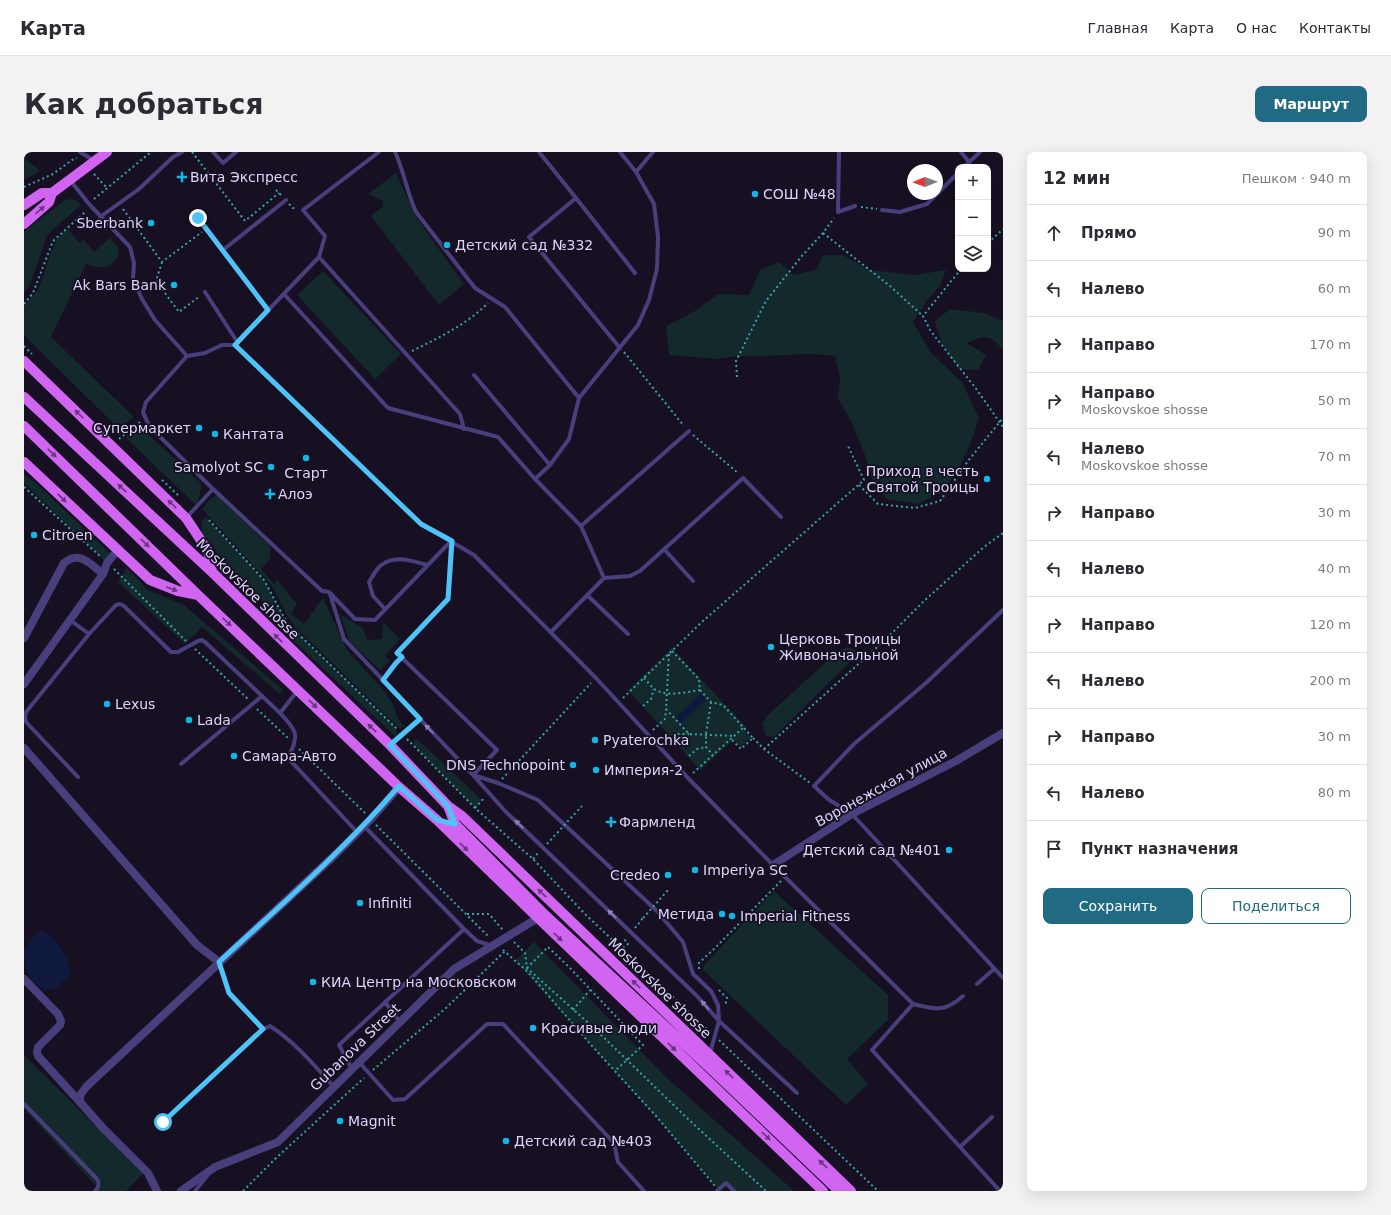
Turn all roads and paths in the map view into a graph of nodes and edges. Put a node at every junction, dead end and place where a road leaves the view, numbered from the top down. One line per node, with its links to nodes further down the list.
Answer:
1 (80, 152): 17 (lane)
2 (106, 152): 17 (main road)
3 (151, 152): 24 (path)
4 (182, 152): 29 (lane)
5 (192, 152): 26 (path)
6 (213, 152): 7 (lane)
7 (236, 152)
8 (379, 152): 43 (lane)
9 (395, 152): 49 (lane)
10 (539, 152): 27 (lane)
11 (620, 152): 19 (lane)
12 (653, 152): 19 (lane)
13 (839, 152): 34 (lane)
14 (961, 152): 18 (lane)
15 (980, 152): 18 (lane)
16 (79, 158): 23 (path)
17 (95, 161): 21 (main road)
18 (969, 162)
19 (636, 172): 54 (lane)
20 (955, 176): 33 (lane)
21 (70, 180): 25 (main road); 30 (lane)
22 (102, 183): 24 (path)
23 (24, 187)
24 (107, 188): 30 (path)
25 (52, 193): 31 (main road); 37 (main road, one-way to 25)
26 (279, 193)
27 (576, 198): 46 (lane); 54 (lane)
28 (286, 200): 42 (lane)
29 (119, 203): 35 (lane); 44 (path)
30 (89, 204): 35 (lane); 50 (path)
31 (24, 206)
32 (855, 206): 33 (path); 34 (lane)
33 (882, 210)
34 (838, 212): 40 (path)
35 (100, 217): 56 (lane)
36 (198, 218): 38 (lane)
37 (24, 224)
38 (206, 229): 42 (lane); 44 (path)
39 (1003, 229): 41 (path)
40 (823, 233): 52 (path); 59 (path)
41 (991, 240)
42 (222, 250): 51 (lane)
43 (319, 257): 48 (lane); 55 (lane)
44 (162, 262): 47 (path)
45 (958, 272): 52 (path)
46 (635, 273)
47 (205, 292): 53 (lane)
48 (284, 294): 51 (lane); 67 (lane)
49 (492, 299): 55 (path); 61 (lane)
50 (24, 304)
51 (268, 310): 53 (lane)
52 (923, 316): 64 (path)
53 (236, 344): 56 (lane); 82 (lane)
54 (620, 348): 61 (lane); 68 (path)
55 (406, 354): 67 (lane)
56 (187, 356): 62 (lane)
57 (24, 361): 78 (main road, one-way to 57)
58 (474, 375): 72 (lane)
59 (737, 377)
60 (24, 397): 86 (main road, Moskovskoe shosse, one-way to 60)
61 (579, 398): 72 (lane)
62 (146, 417): 69 (path); 76 (lane)
63 (1003, 418): 64 (path)
64 (999, 422): 66 (path); 75 (path)
65 (24, 426): 91 (main road, Moskovskoe shosse, one-way to 91)
66 (1003, 427)
67 (464, 429): 74 (lane)
68 (689, 431): 73 (path); 80 (lane)
69 (119, 439)
70 (848, 446): 75 (path)
71 (24, 462): 84 (main road, one-way to 84)
72 (550, 465): 74 (lane)
73 (744, 478): 77 (lane); 83 (lane)
74 (535, 479): 80 (lane)
75 (859, 484): 101 (path)
76 (213, 489): 78 (lane); 90 (lane)
77 (781, 517)
78 (186, 518): 86 (main road)
79 (209, 520): 122 (path)
80 (581, 526): 88 (lane)
81 (1003, 533): 133 (path)
82 (452, 541): 85 (lane); 96 (lane); 103 (lane)
83 (664, 549): 88 (lane); 89 (lane)
84 (117, 550): 87 (street); 91 (main road, one-way to 91)
85 (428, 566): 93 (lane); 93 (lane)
86 (212, 572): 130 (main road, Moskovskoe shosse, one-way to 86)
87 (103, 574): 95 (street); 99 (street)
88 (604, 578): 92 (lane)
89 (693, 581)
90 (329, 592): 93 (lane); 106 (lane)
91 (198, 595): 109 (main road, Moskovskoe shosse, one-way to 109)
92 (587, 595): 96 (lane); 98 (lane)
93 (385, 609)
94 (1003, 610): 143 (lane)
95 (70, 620): 97 (lane); 107 (street)
96 (551, 632): 104 (lane)
97 (89, 634): 100 (lane); 139 (lane)
98 (628, 634)
99 (24, 638)
100 (191, 645): 112 (lane); 115 (path)
101 (672, 651): 102 (path); 110 (path)
102 (669, 654): 105 (path); 111 (path)
103 (402, 657): 106 (lane); 138 (lane)
104 (596, 678): 113 (lane); 141 (path)
105 (644, 678): 108 (path); 113 (path)
106 (383, 680): 119 (lane)
107 (24, 684)
108 (654, 689): 111 (path); 116 (path)
109 (298, 690): 118 (lane); 142 (main road, Moskovskoe shosse, one-way to 142)
110 (700, 690): 111 (path); 114 (path)
111 (667, 693): 117 (path)
112 (262, 696): 115 (lane); 118 (lane)
113 (619, 702): 125 (lane)
114 (711, 702): 120 (path); 124 (path)
115 (252, 704): 129 (path); 137 (lane)
116 (644, 706)
117 (666, 709): 123 (path); 125 (path)
118 (280, 713): 129 (lane)
119 (420, 719): 122 (lane); 138 (lane, one-way to 119)
120 (744, 727): 126 (path); 127 (path)
121 (1003, 733): 148 (street, Воронежская улица)
122 (402, 734): 130 (lane); 147 (path)
123 (689, 734): 124 (path); 134 (path)
124 (706, 734): 126 (path); 131 (path)
125 (649, 735): 134 (lane)
126 (734, 736): 128 (path)
127 (753, 738): 128 (path); 133 (path)
128 (731, 739): 135 (path)
129 (295, 745): 149 (path); 153 (lane)
130 (390, 745): 145 (main road, Moskovskoe shosse)
131 (706, 747): 135 (path); 136 (path)
132 (24, 748): 164 (street)
133 (764, 749): 143 (path)
134 (662, 750): 140 (lane)
135 (713, 755): 140 (path)
136 (689, 756)
137 (181, 764)
138 (473, 775): 141 (lane); 144 (lane)
139 (78, 777)
140 (688, 778): 155 (lane)
141 (498, 783): 178 (lane)
142 (399, 786): 149 (street); 150 (main road, Moskovskoe shosse)
143 (814, 786): 148 (lane)
144 (489, 792): 147 (path); 178 (lane, one-way to 144)
145 (448, 806): 151 (main road, Moskovskoe shosse); 183 (main road, Moskovskoe shosse, one-way to 145)
146 (582, 806): 154 (path, bridge)
147 (475, 808): 180 (path)
148 (852, 814): 155 (street, Воронежская улица); 166 (lane)
149 (371, 819): 152 (street); 158 (path)
150 (437, 820): 151 (main road, Moskovskoe shosse); 159 (main road, Moskovskoe shosse, one-way to 159)
151 (455, 824): 159 (main road, Moskovskoe shosse)
152 (364, 826): 153 (street); 161 (lane)
153 (358, 832): 164 (street)
154 (547, 844)
155 (773, 865): 156 (lane)
156 (785, 877): 167 (path); 175 (lane)
157 (669, 889): 160 (path, bridge)
158 (467, 914): 162 (path); 163 (path)
159 (541, 916): 162 (street, Gubanova Street); 183 (main road, Moskovskoe shosse); 203 (main road, Moskovskoe shosse, one-way to 203)
160 (641, 921)
161 (464, 929): 163 (lane); 174 (lane)
162 (509, 936): 163 (street, Gubanova Street); 165 (path)
163 (495, 945): 165 (path); 177 (street, Gubanova Street)
164 (219, 962): 179 (lane); 189 (street)
165 (526, 969): 172 (path); 176 (path); 186 (path)
166 (994, 969): 168 (lane); 170 (lane)
167 (698, 972)
168 (1003, 978)
169 (24, 979): 189 (street)
170 (977, 984)
171 (716, 988): 178 (path)
172 (591, 990): 176 (path); 182 (path)
173 (963, 996): 175 (lane)
174 (385, 1002): 177 (lane); 185 (lane)
175 (913, 1004): 193 (lane)
176 (573, 1010): 182 (path)
177 (400, 1022): 184 (street, Gubanova Street)
178 (720, 1022): 180 (lane); 181 (path); 188 (lane)
179 (263, 1029): 187 (lane); 192 (lane)
180 (714, 1036): 181 (path); 183 (lane)
181 (720, 1041): 206 (path)
182 (627, 1060): 186 (path); 202 (path)
183 (709, 1061): 204 (main road, Moskovskoe shosse); 205 (main road, Moskovskoe shosse, one-way to 183)
184 (359, 1062): 185 (street, Gubanova Street); 200 (lane)
185 (352, 1070): 187 (street, Gubanova Street)
186 (615, 1072): 195 (path)
187 (334, 1087): 194 (street, Gubanova Street)
188 (797, 1093)
189 (80, 1102): 197 (street)
190 (24, 1104): 196 (lane)
191 (992, 1117): 193 (lane)
192 (163, 1122)
193 (960, 1147): 207 (lane)
194 (215, 1167): 198 (street, Gubanova Street); 199 (lane)
195 (718, 1190): 201 (lane)
196 (95, 1191)
197 (157, 1191)
198 (181, 1191)
199 (195, 1191)
200 (644, 1191)
201 (734, 1191)
202 (766, 1191)
203 (823, 1191)
204 (838, 1191)
205 (851, 1191)
206 (878, 1191)
207 (1000, 1191)

